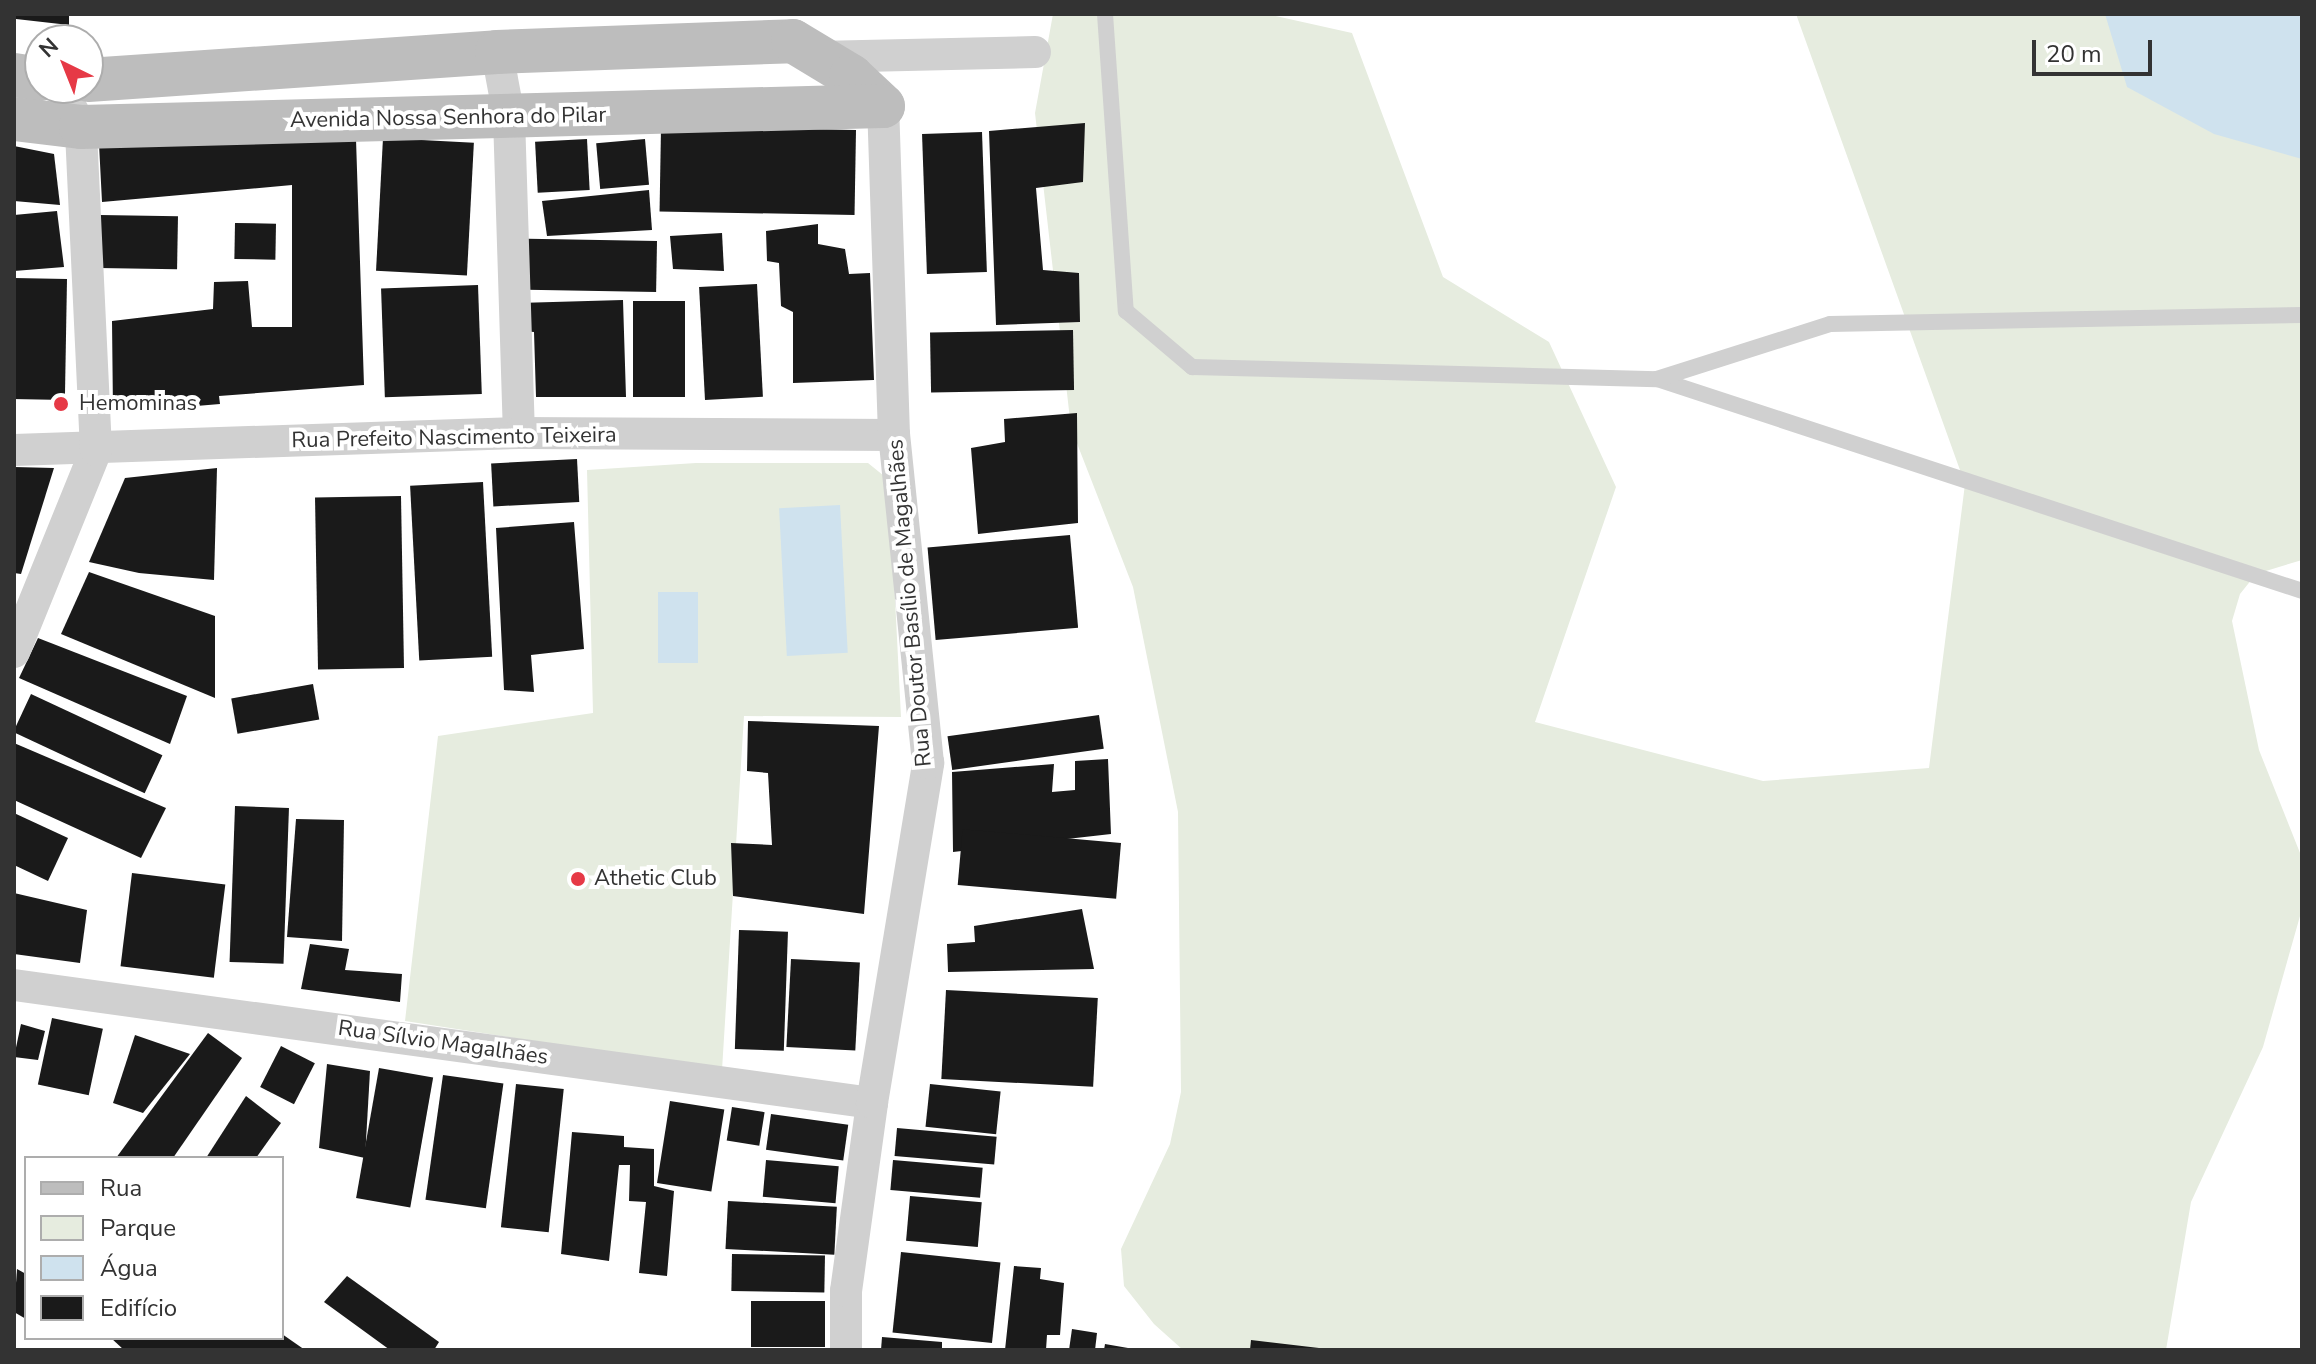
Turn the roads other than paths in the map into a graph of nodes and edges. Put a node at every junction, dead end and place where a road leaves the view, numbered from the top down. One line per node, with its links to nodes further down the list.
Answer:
1 (1105, 14): 12 (lane)
2 (804, 49): 3 (street); 4 (street); 7 (street)
3 (497, 52): 5 (street); 8 (street)
4 (1035, 52)
5 (104, 79)
6 (69, 104): 10 (street)
7 (883, 106): 8 (street, Avenida Nossa Senhora do Pilar); 14 (street, Rua Doutor Basílio de Magalhães)
8 (509, 117): 10 (street, Avenida Nossa Senhora do Pilar); 13 (street)
9 (14, 119): 10 (street, Avenida Nossa Senhora do Pilar)
10 (81, 127): 16 (street)
11 (2302, 315): 12 (lane)
12 (1657, 379): 17 (lane)
13 (519, 433): 14 (street, Rua Prefeito Nascimento Teixeira); 16 (street, Rua Prefeito Nascimento Teixeira)
14 (894, 435): 20 (street, Rua Doutor Basílio de Magalhães)
15 (14, 450): 16 (street, Rua Prefeito Nascimento Teixeira)
16 (96, 450): 18 (street)
17 (2302, 591)
18 (14, 652)
19 (14, 985): 20 (street, Rua Sílvio Magalhães)
20 (872, 1103): 21 (street, Rua Doutor Basílio de Magalhães)
21 (846, 1350)

